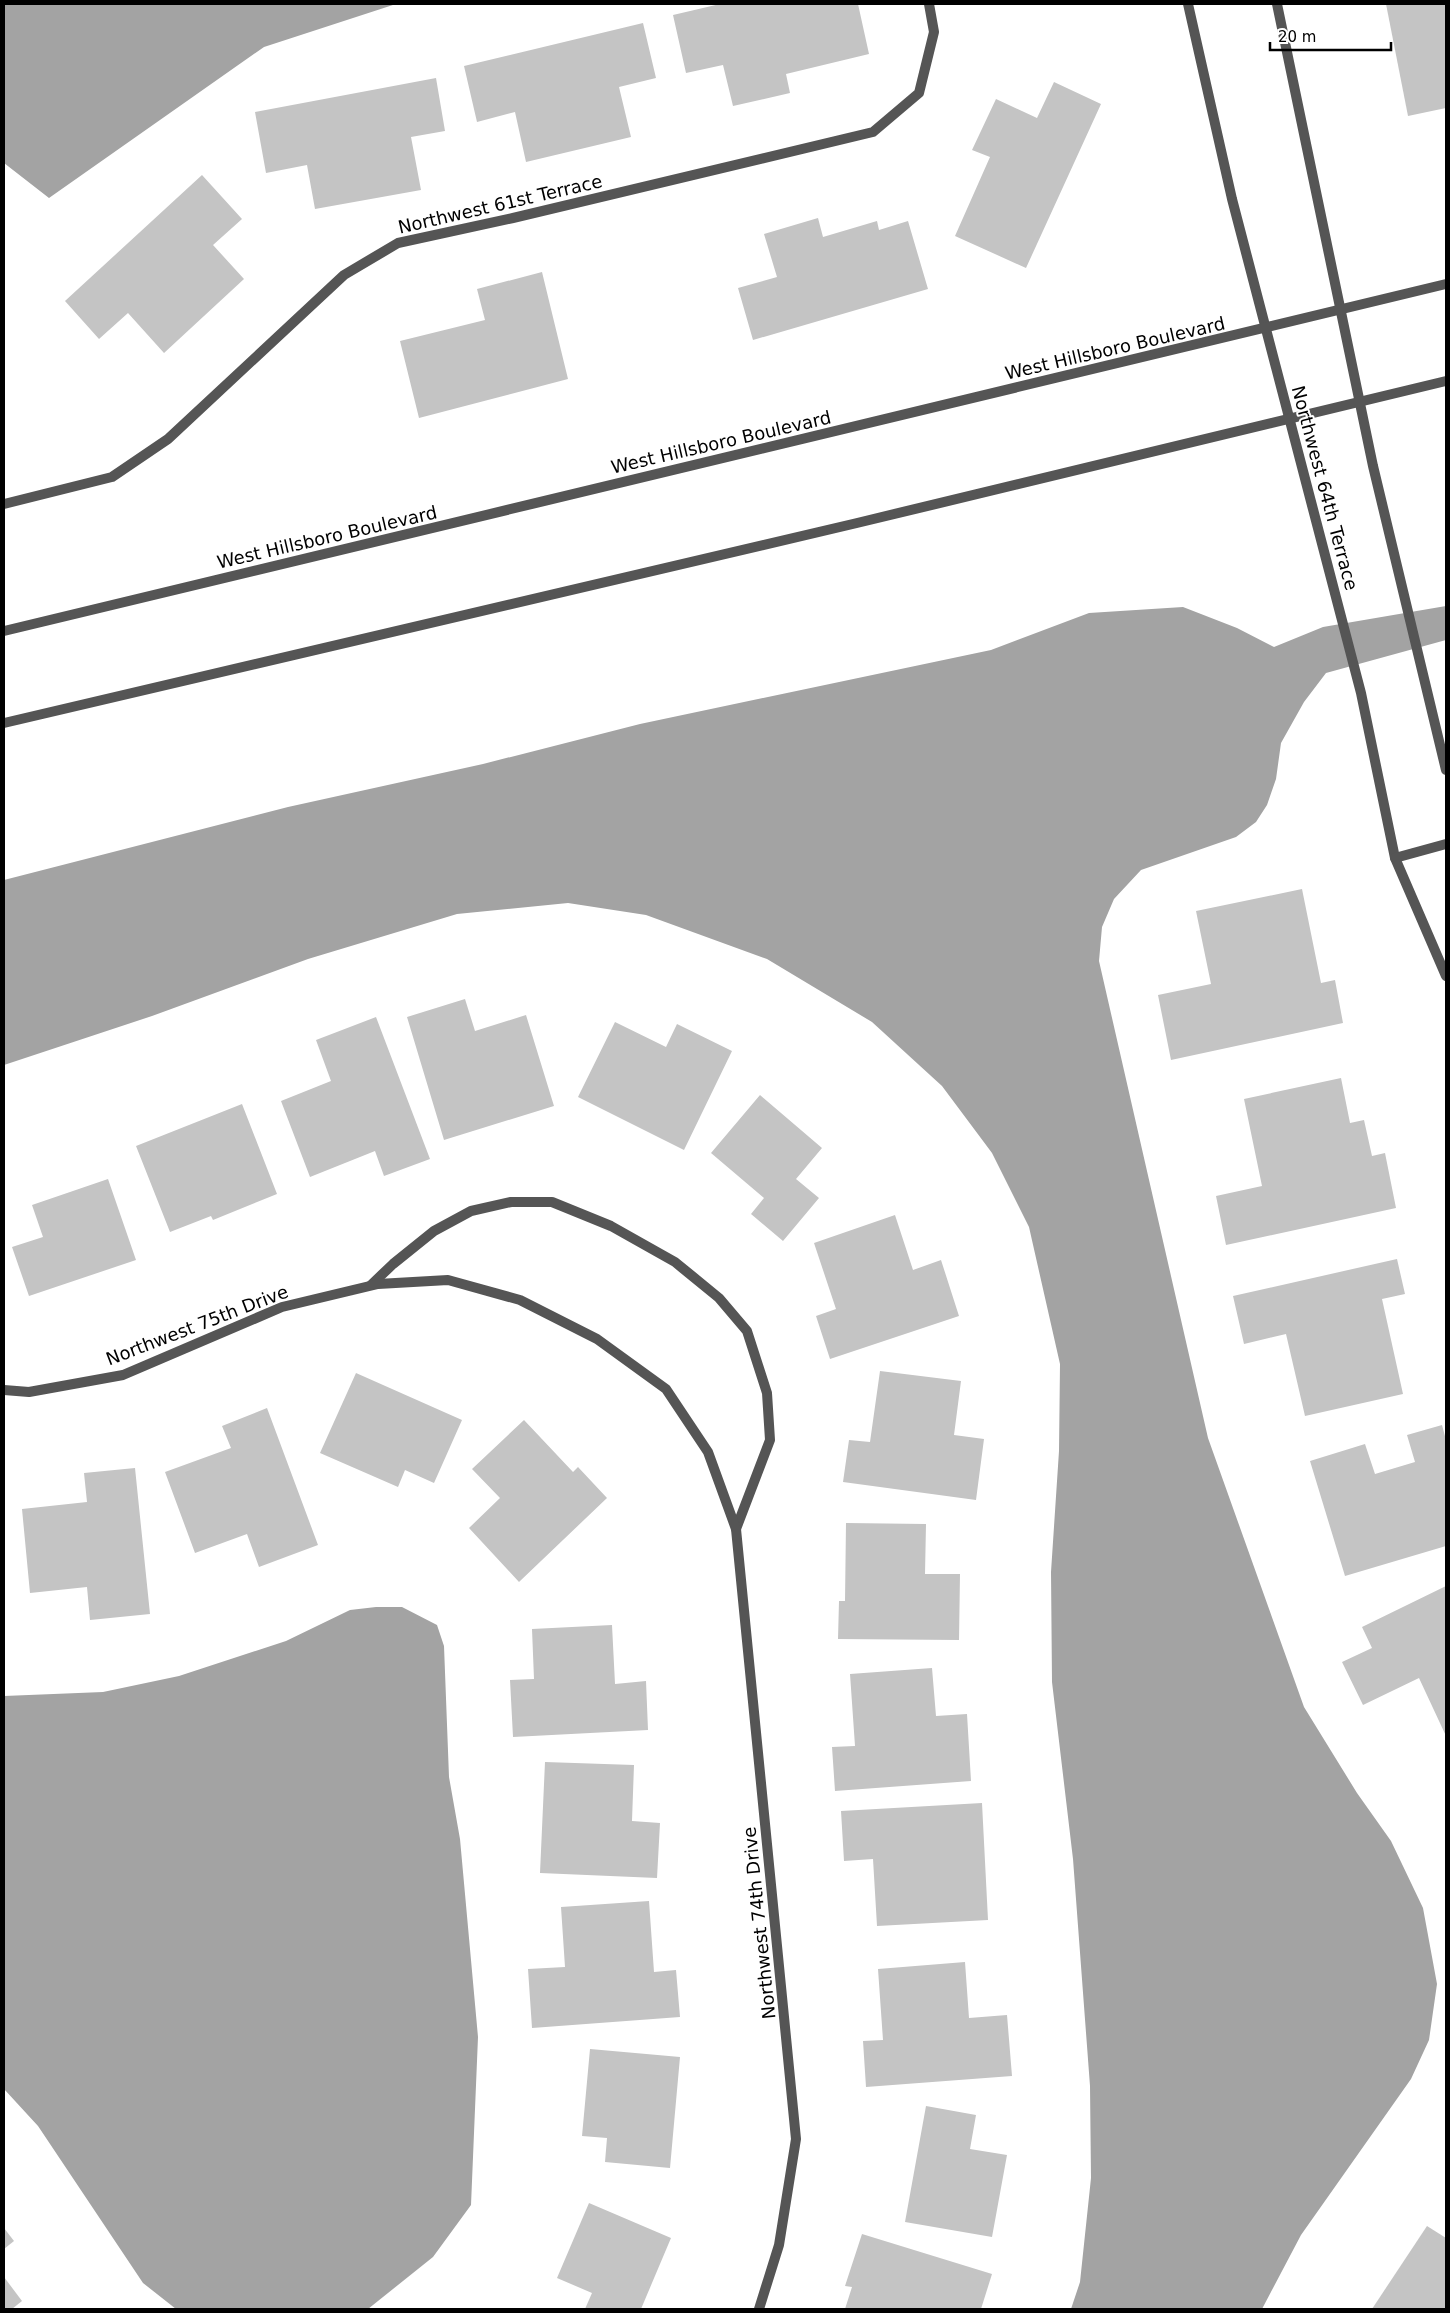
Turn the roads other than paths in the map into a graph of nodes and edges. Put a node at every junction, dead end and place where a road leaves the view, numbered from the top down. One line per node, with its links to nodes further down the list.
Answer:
1 (929, 4): 10 (street, Northwest 61st Terrace)
2 (1188, 4): 6 (street, Northwest 64th Terrace)
3 (1277, 4): 5 (street)
4 (1446, 284): 5 (street, West Hillsboro Boulevard)
5 (1341, 310): 6 (street, West Hillsboro Boulevard); 8 (street)
6 (1266, 329): 9 (street, Northwest 64th Terrace); 11 (street, West Hillsboro Boulevard)
7 (1446, 381): 8 (street)
8 (1359, 402): 9 (street); 13 (street)
9 (1290, 419): 12 (street); 15 (street, Northwest 64th Terrace)
10 (4, 504)
11 (4, 631)
12 (4, 723)
13 (1446, 770)
14 (1446, 844): 15 (street)
15 (1395, 858): 16 (street, Northwest 64th Terrace)
16 (1446, 976)
17 (611, 1226): 18 (street, Northwest 75th Drive); 21 (street, Northwest 74th Drive)
18 (371, 1285): 19 (street, Northwest 75th Drive); 20 (street, Northwest 75th Drive)
19 (597, 1339): 21 (street, Northwest 74th Drive)
20 (4, 1390)
21 (736, 1529): 22 (street, Northwest 74th Drive)
22 (760, 2309)

